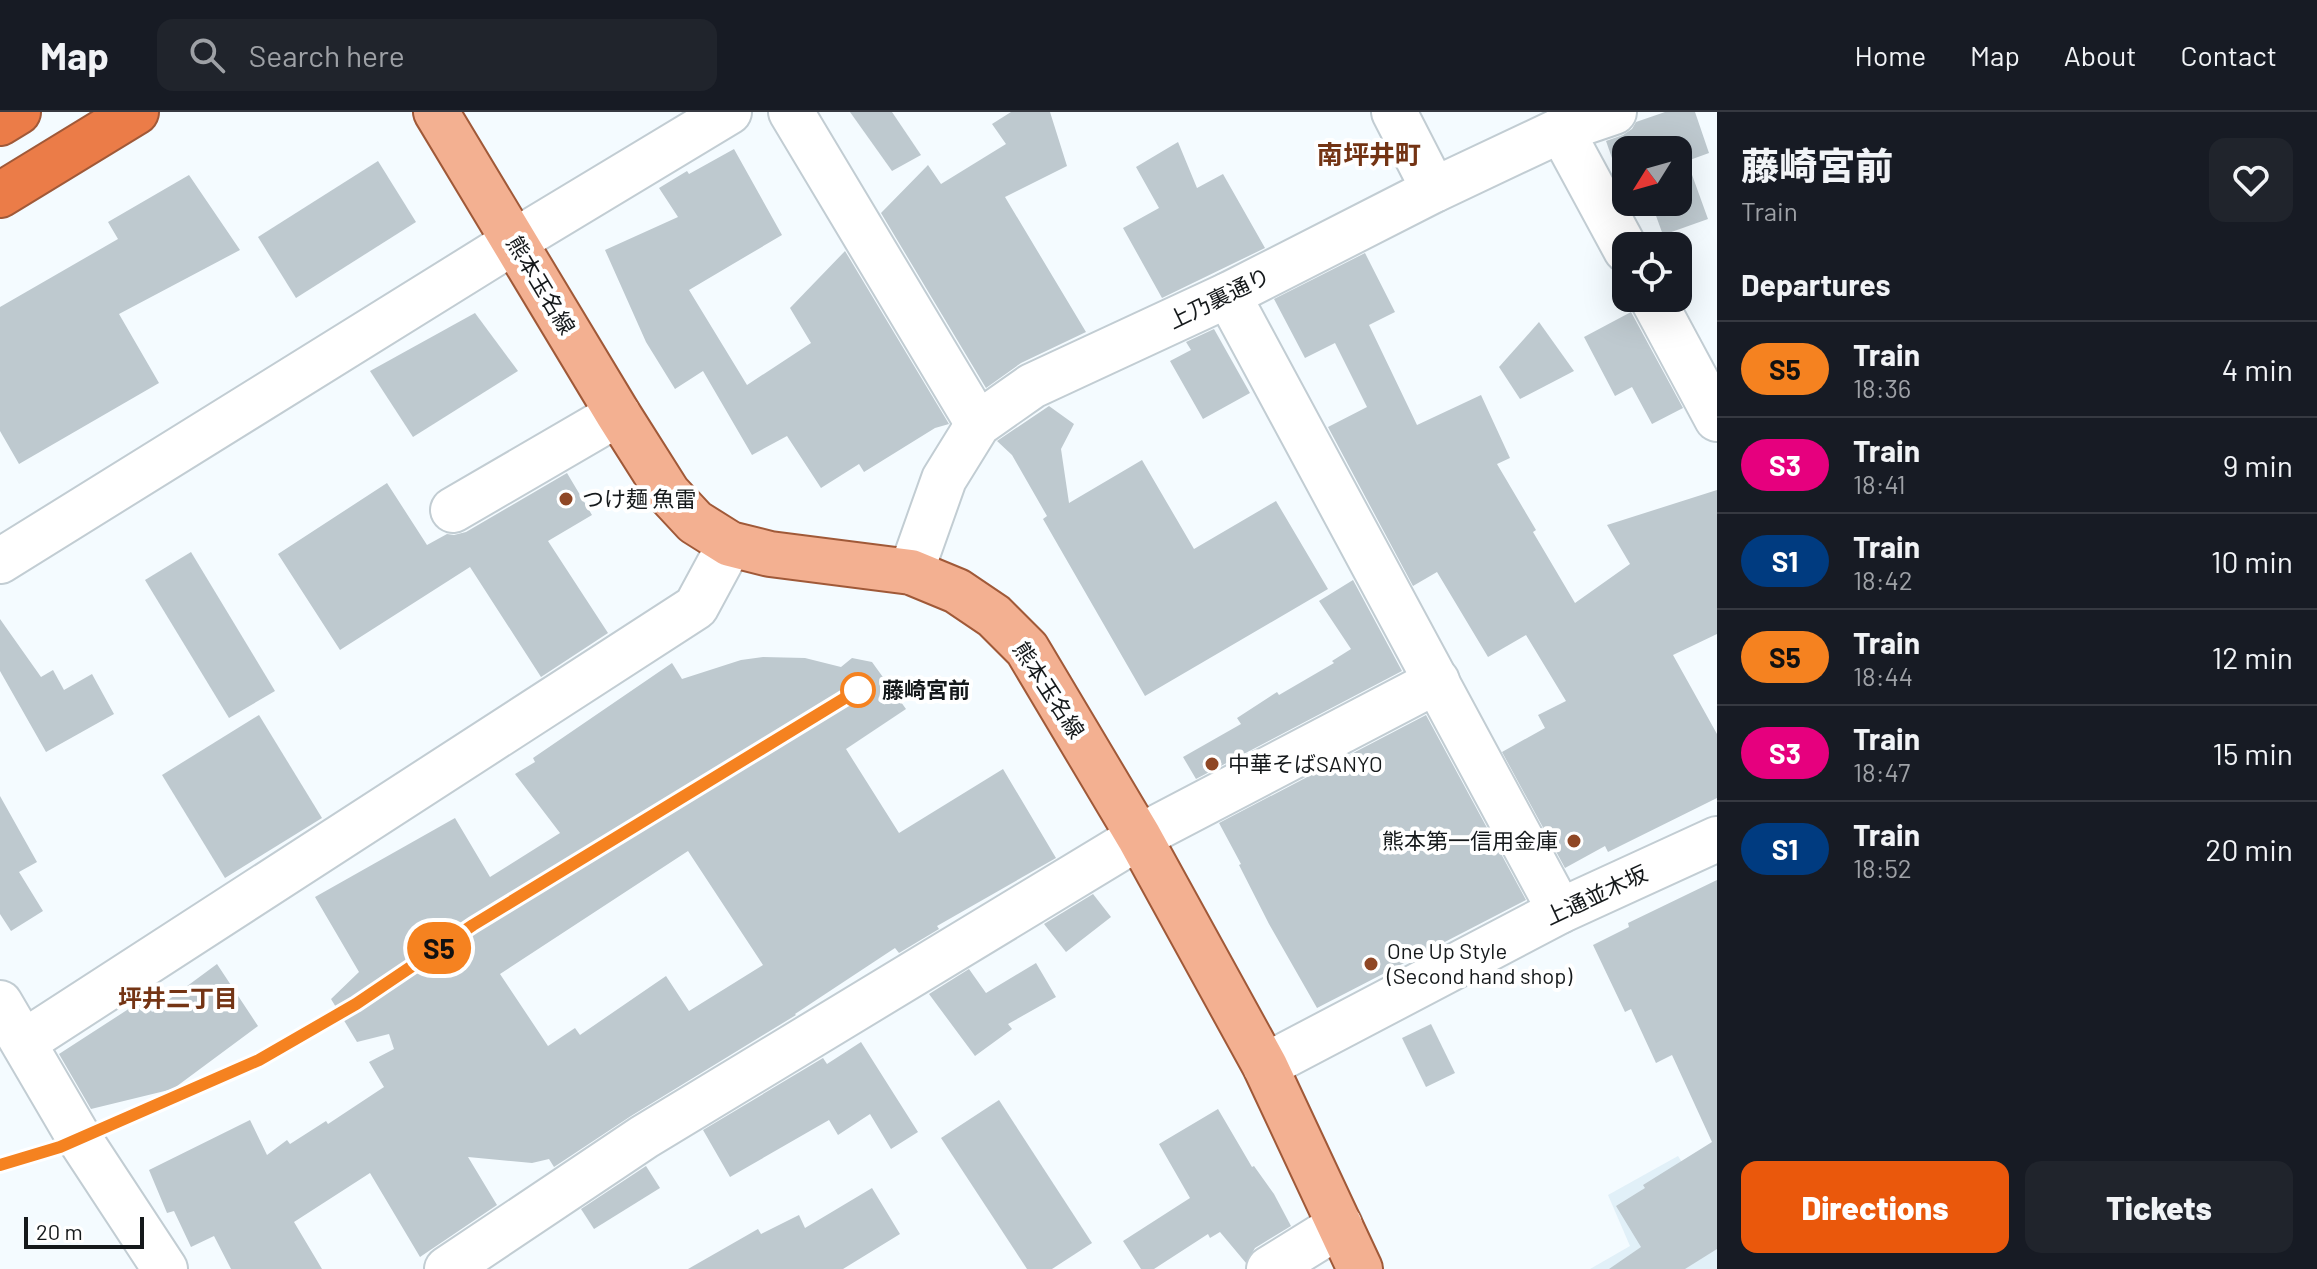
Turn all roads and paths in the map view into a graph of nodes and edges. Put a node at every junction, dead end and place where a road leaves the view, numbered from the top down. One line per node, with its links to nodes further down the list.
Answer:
1 (18, 112): 8 (highway)
2 (136, 112): 11 (highway)
3 (436, 112): 13 (main road, 熊本玉名線)
4 (729, 112): 13 (street)
5 (791, 112): 18 (street)
6 (1394, 112): 10 (street)
7 (1614, 112): 9 (street, 上乃裏通り)
8 (0, 123)
9 (1561, 130): 10 (street, 上乃裏通り); 12 (street)
10 (1434, 190): 14 (street, 上乃裏通り)
11 (0, 195)
12 (1616, 232)
13 (515, 241): 16 (main road, 熊本玉名線); 21 (street)
14 (1228, 295): 18 (street, 上乃裏通り); 23 (street)
15 (1660, 312): 17 (street)
16 (618, 414): 19 (street); 20 (main road, 熊本玉名線)
17 (1717, 419)
18 (978, 424): 22 (street, 上乃裏通り)
19 (453, 510)
20 (730, 544): 22 (main road, 熊本玉名線); 27 (street)
21 (0, 561)
22 (911, 572): 24 (main road, 熊本玉名線)
23 (1437, 681): 24 (street); 26 (street)
24 (1139, 837): 28 (main road, 熊本玉名線); 31 (street)
25 (1717, 839): 26 (street, 上通並木坂)
26 (1560, 911): 28 (street, 上通並木坂)
27 (9, 1025): 30 (street)
28 (1265, 1066): 29 (main road, 熊本玉名線)
29 (1340, 1225): 32 (street); 33 (main road, 熊本玉名線)
30 (165, 1269)
31 (447, 1269)
32 (1269, 1269)
33 (1360, 1269)

